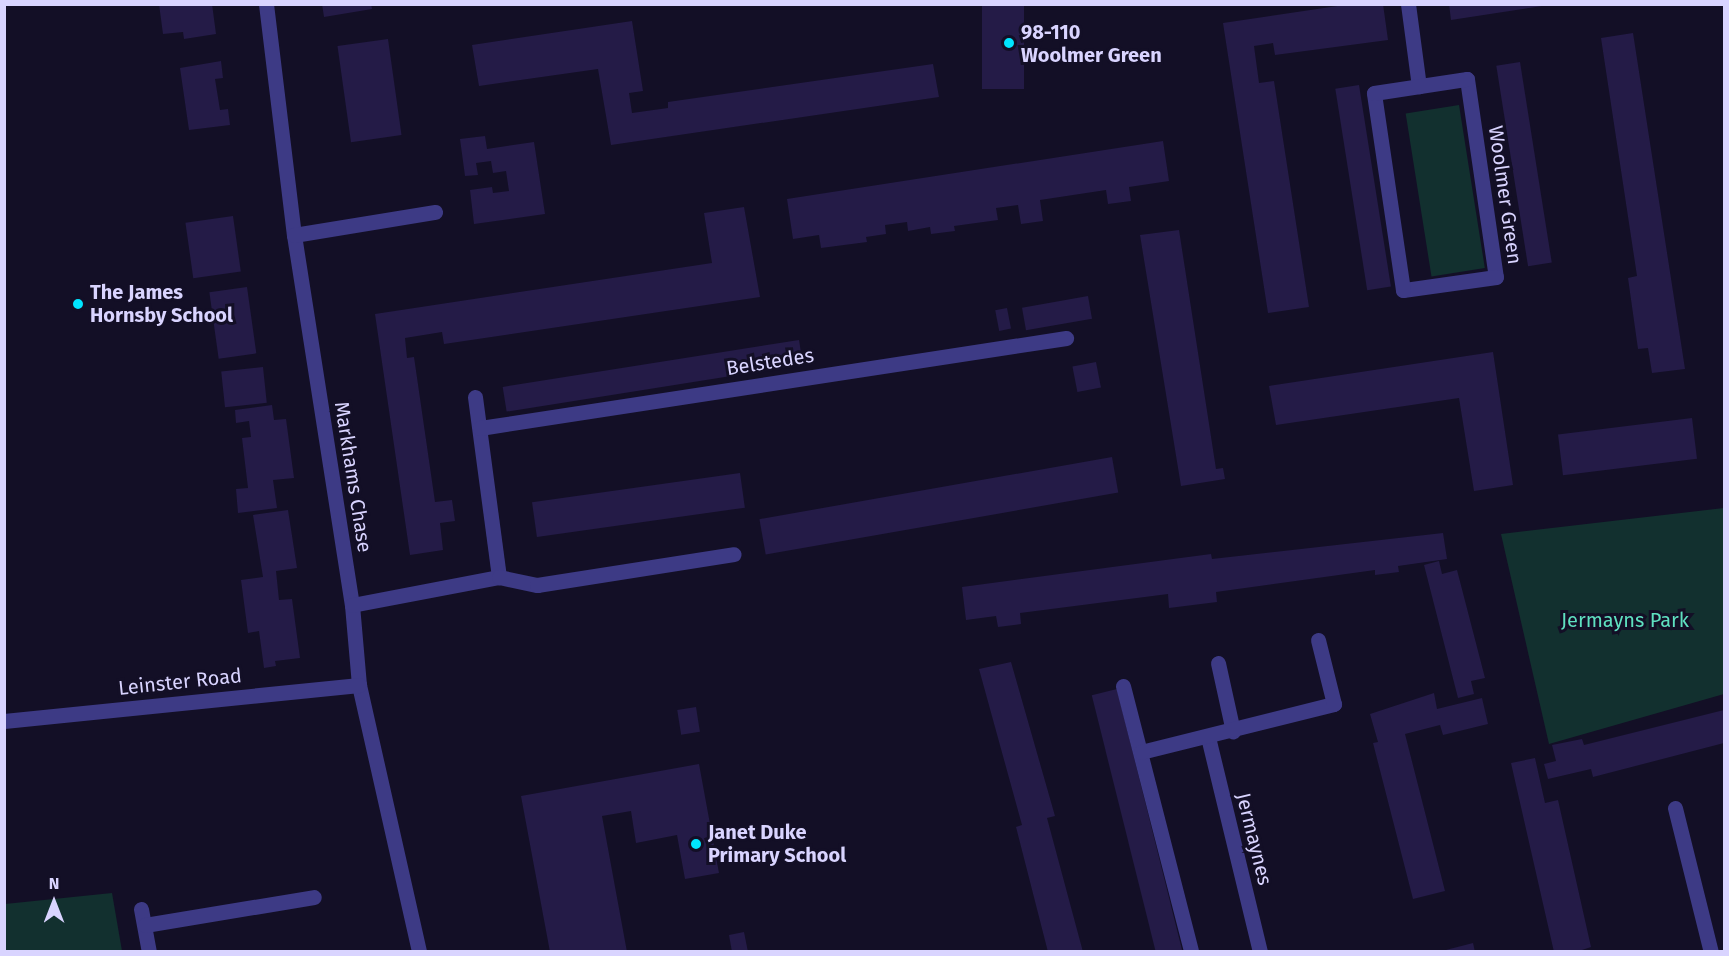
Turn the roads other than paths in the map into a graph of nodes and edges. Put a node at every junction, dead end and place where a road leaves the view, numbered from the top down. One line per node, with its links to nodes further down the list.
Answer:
1 (266, 4): 5 (street, Markhams Chase)
2 (1408, 4): 3 (street)
3 (1419, 86): 3 (street, Woolmer Green)
4 (435, 212): 5 (street)
5 (294, 235): 11 (street, Markhams Chase)
6 (1066, 338): 8 (street, Belstedes)
7 (475, 397): 8 (street)
8 (480, 428): 10 (street)
9 (734, 554): 10 (street)
10 (499, 577): 11 (street)
11 (352, 605): 14 (street, Markhams Chase)
12 (1318, 640): 17 (street)
13 (1218, 663): 17 (street)
14 (359, 685): 16 (street, Leinster Road); 26 (street, Markhams Chase)
15 (1124, 686): 19 (street)
16 (4, 721)
17 (1233, 731): 18 (street)
18 (1208, 737): 19 (street); 27 (street, Jermaynes)
19 (1141, 752): 24 (street)
20 (1675, 808): 28 (street)
21 (314, 897): 23 (street)
22 (141, 909): 23 (street)
23 (145, 925): 25 (street)
24 (1191, 950)
25 (149, 951)
26 (418, 951)
27 (1260, 951)
28 (1711, 951)

